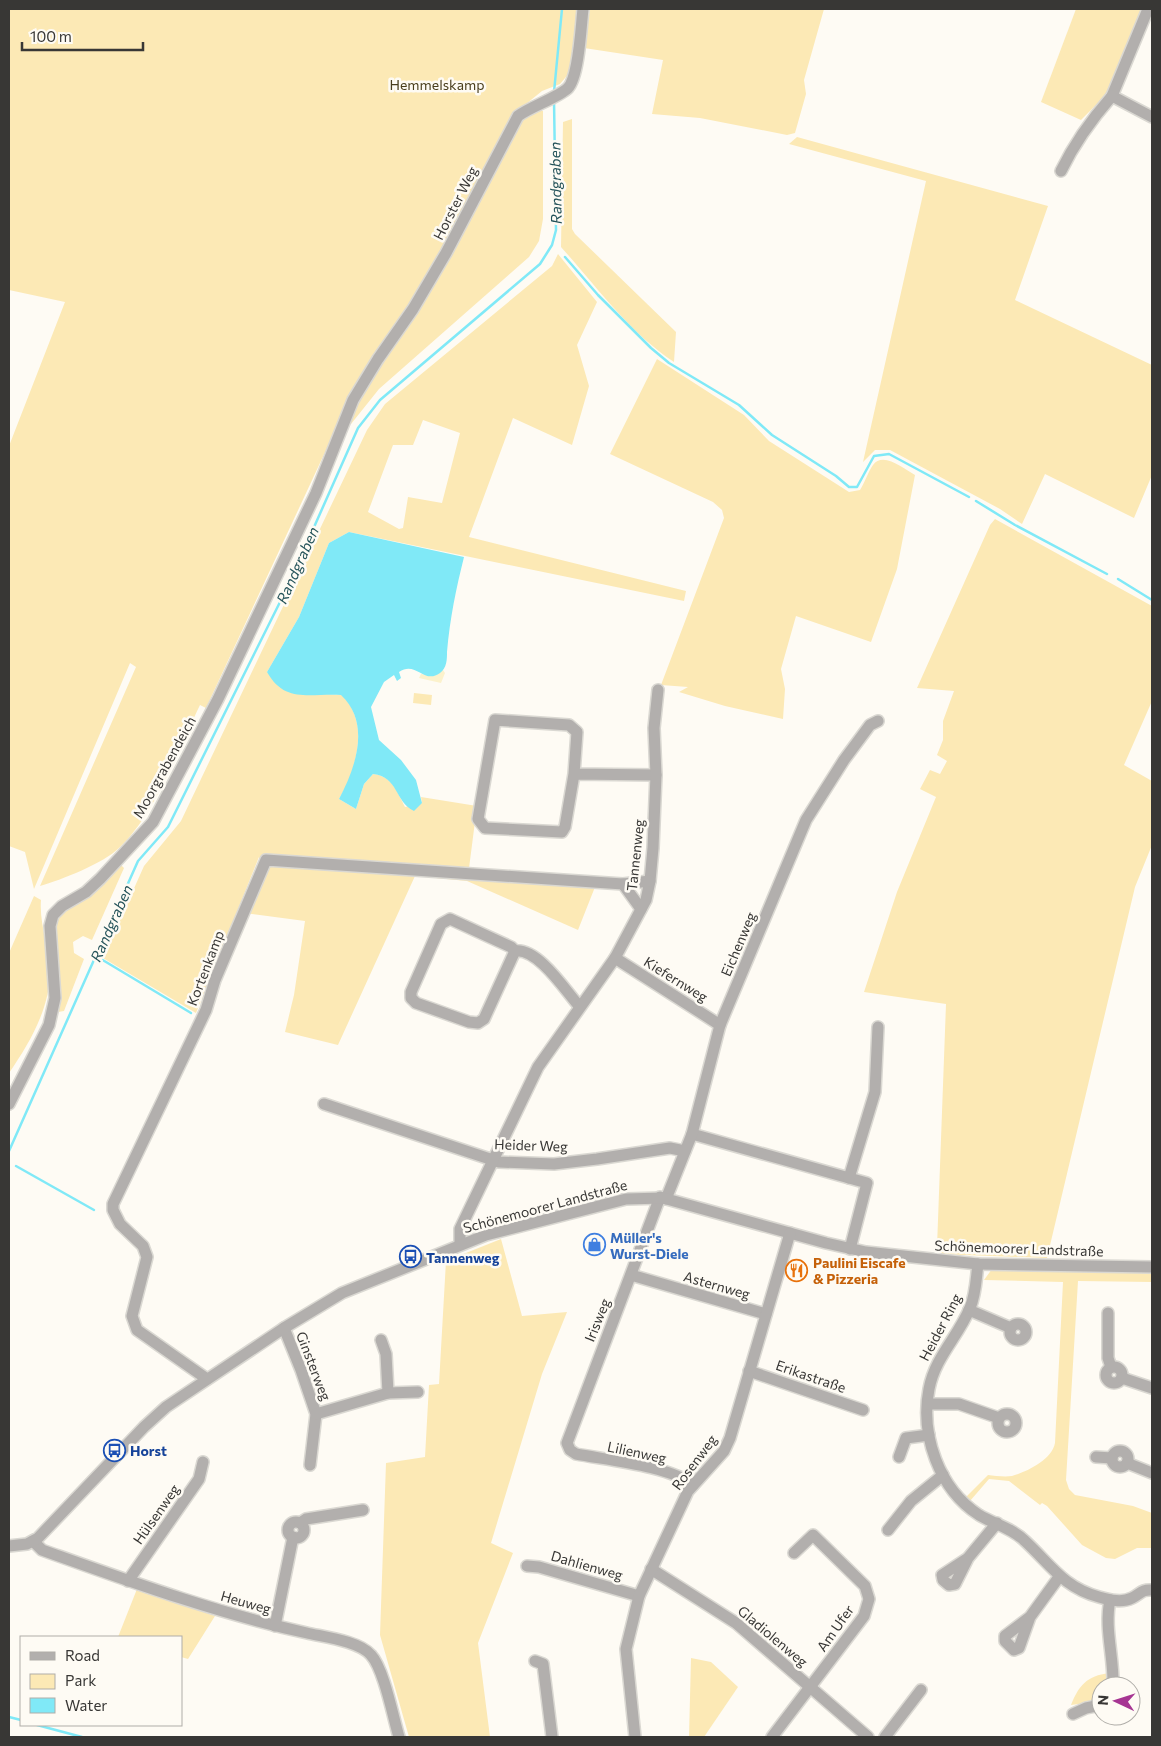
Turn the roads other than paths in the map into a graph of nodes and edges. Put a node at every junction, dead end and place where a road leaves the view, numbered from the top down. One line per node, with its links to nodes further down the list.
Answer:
1 (583, 9): 6 (street, Horster Weg)
2 (1148, 9): 3 (street)
3 (1112, 96): 4 (street); 5 (street)
4 (1152, 117)
5 (1062, 171)
6 (344, 421): 19 (street, Moorgrabendeich)
7 (658, 690): 10 (street, Tannenweg)
8 (878, 721): 17 (street, Eichenweg)
9 (574, 774): 9 (street); 10 (street)
10 (656, 775): 11 (street, Tannenweg)
11 (650, 881): 12 (street, Kortenkamp); 13 (street, Tannenweg)
12 (623, 884): 13 (street); 39 (street, Kortenkamp)
13 (641, 909): 15 (street, Tannenweg)
14 (515, 951): 14 (street); 16 (street)
15 (615, 958): 16 (street, Tannenweg); 17 (street, Kiefernweg)
16 (579, 1006): 23 (street, Tannenweg)
17 (720, 1025): 21 (street, Eichenweg)
18 (878, 1027): 24 (street)
19 (9, 1104)
20 (324, 1104): 23 (street, Heider Weg)
21 (692, 1134): 22 (street, Eichenweg); 24 (street)
22 (685, 1151): 23 (street, Heider Weg); 25 (street, Eichenweg)
23 (492, 1161): 27 (street, Tannenweg)
24 (849, 1178): 28 (street)
25 (663, 1198): 26 (street, Schönemoorer Landstraße); 27 (street, Schönemoorer Landstraße); 31 (street, Irisweg)
26 (790, 1233): 28 (street, Schönemoorer Landstraße); 34 (street, Rosenweg)
27 (460, 1244): 35 (street, Schönemoorer Landstraße)
28 (850, 1249): 29 (street, Schönemoorer Landstraße)
29 (978, 1264): 30 (street, Schönemoorer Landstraße); 32 (street, Heider Ring)
30 (1152, 1266)
31 (631, 1275): 34 (street, Asternweg); 48 (street, Irisweg)
32 (970, 1310): 36 (street); 43 (street, Heider Ring)
33 (1108, 1313): 40 (street)
34 (766, 1314): 38 (street, Rosenweg)
35 (284, 1328): 39 (street, Schönemoorer Landstraße); 45 (street, Ginsterweg)
36 (1011, 1328)
37 (381, 1340): 42 (street)
38 (750, 1371): 44 (street, Erikastraße); 55 (street, Rosenweg)
39 (207, 1379): 59 (street, Schönemoorer Landstraße)
40 (1152, 1388)
41 (418, 1392): 42 (street, Ginsterweg)
42 (388, 1393): 45 (street, Ginsterweg)
43 (928, 1404): 46 (street); 47 (street, Heider Ring)
44 (863, 1410)
45 (316, 1414): 52 (street, Ginsterweg)
46 (999, 1418)
47 (929, 1435): 49 (street); 54 (street, Heider Ring)
48 (573, 1453): 55 (street, Lilienweg)
49 (899, 1457)
50 (1096, 1457): 53 (street)
51 (204, 1462): 66 (street, Hülsenweg)
52 (310, 1466)
53 (1152, 1473)
54 (943, 1476): 57 (street, Heider Ring); 58 (street)
55 (693, 1485): 64 (street, Rosenweg)
56 (363, 1510): 71 (street)
57 (997, 1523): 62 (street); 65 (street, Heider Ring)
58 (888, 1530)
59 (33, 1541): 60 (street); 66 (street, Heuweg)
60 (9, 1546)
61 (794, 1553): 74 (street, Am Ufer)
62 (968, 1558)
63 (527, 1566): 68 (street, Dahlienweg)
64 (651, 1569): 68 (street, Rosenweg); 74 (street, Gladiolenweg)
65 (1059, 1576): 69 (street, Heider Ring); 70 (street)
66 (128, 1581): 71 (street, Heuweg)
67 (1152, 1590): 69 (street, Heider Ring)
68 (639, 1596): 80 (street, Rosenweg)
69 (1110, 1600): 73 (street)
70 (1030, 1617)
71 (275, 1626): 78 (street, Heuweg)
72 (535, 1661): 79 (street)
73 (1114, 1676)
74 (810, 1688): 81 (street, Am Ufer); 82 (street, Gladiolenweg)
75 (921, 1690): 83 (street)
76 (1091, 1707): 77 (street)
77 (1073, 1714)
78 (399, 1737)
79 (552, 1737)
80 (635, 1737)
81 (772, 1737)
82 (868, 1737)
83 (885, 1737)

